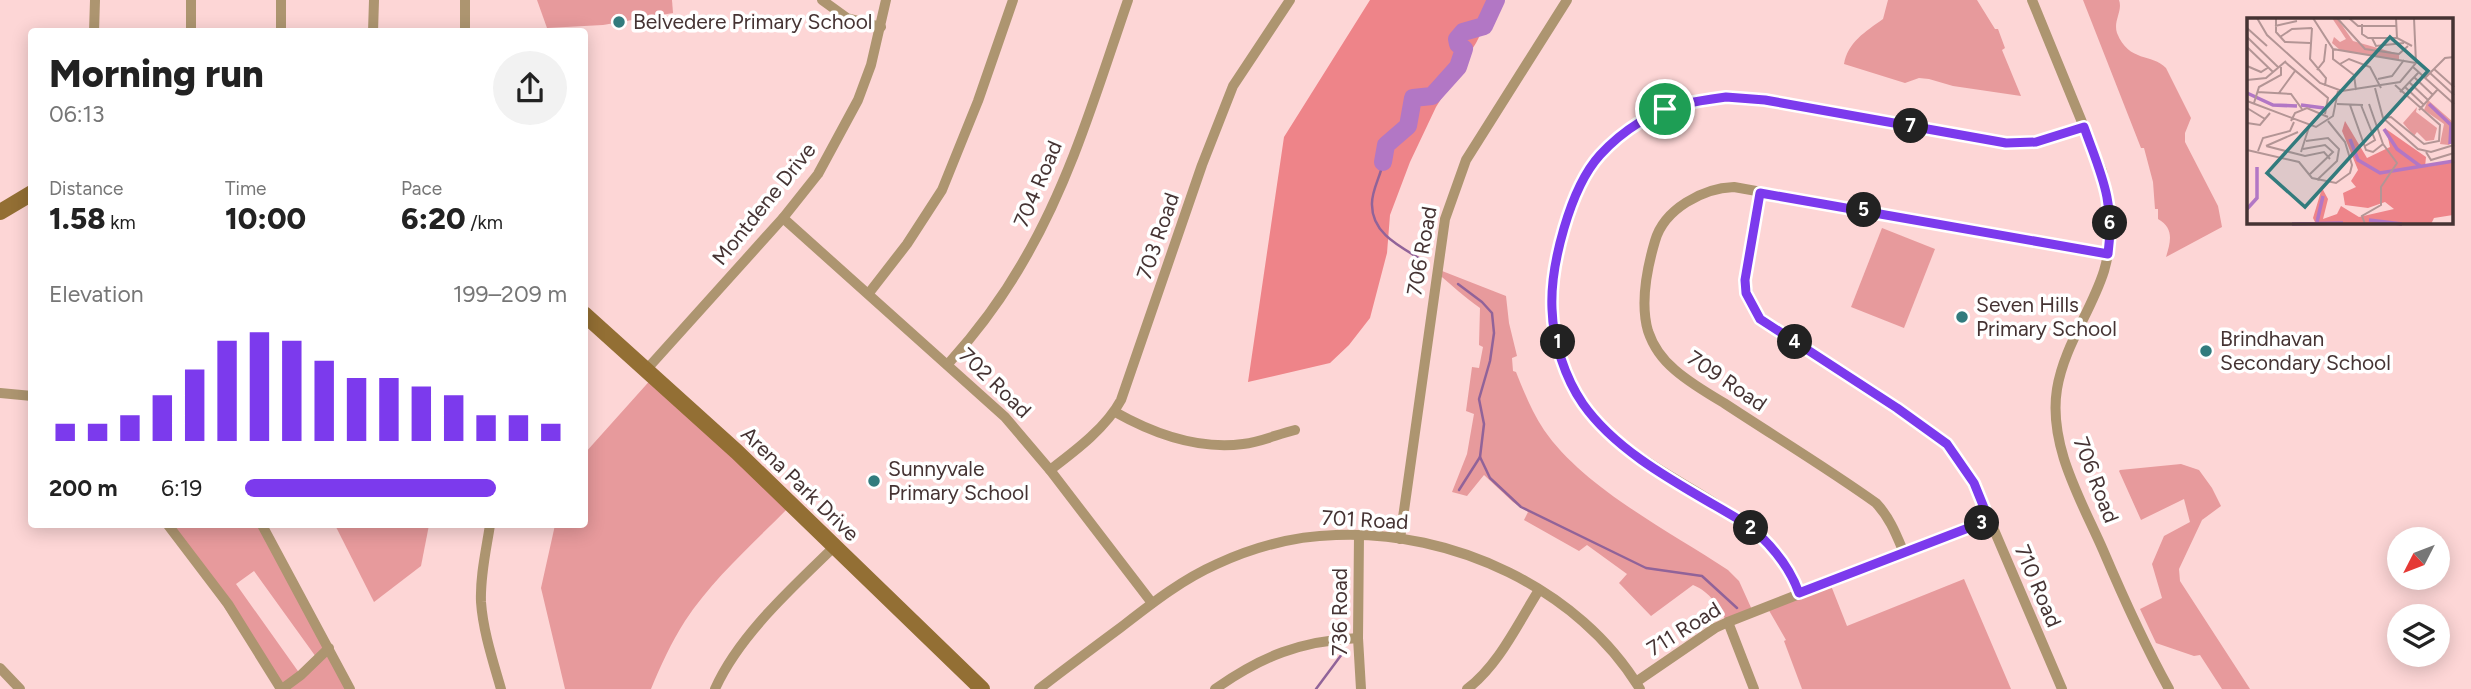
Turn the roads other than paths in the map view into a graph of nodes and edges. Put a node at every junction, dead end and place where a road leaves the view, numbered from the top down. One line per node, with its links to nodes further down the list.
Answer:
1 (95, 0): 14 (street)
2 (191, 0): 15 (street)
3 (281, 0): 16 (street)
4 (374, 0): 17 (street)
5 (465, 0): 18 (street)
6 (822, 0): 13 (street)
7 (886, 0): 13 (street, Montdene Drive)
8 (1013, 0): 25 (street)
9 (1128, 0): 27 (street, 704 Road)
10 (1290, 0): 31 (street, 703 Road)
11 (1567, 0): 39 (street, 706 Road)
12 (2032, 0): 19 (street, 706 Road)
13 (881, 27): 23 (street, Montdene Drive)
14 (94, 28)
15 (191, 28)
16 (281, 28)
17 (373, 28)
18 (465, 28)
19 (2084, 127): 24 (street, 706 Road); 43 (street)
20 (1760, 193): 24 (street, 709 Road); 34 (street, 710 Road); 41 (street, 709 Road)
21 (28, 198): 22 (street)
22 (0, 212)
23 (783, 218): 25 (street, 702 Road); 28 (street, Montdene Drive)
24 (2108, 254): 62 (street, 706 Road)
25 (869, 293): 27 (street, 702 Road)
26 (588, 324): 28 (street, Arena Park Drive)
27 (948, 364): 33 (street, 702 Road)
28 (647, 369): 40 (street, Arena Park Drive)
29 (0, 393): 30 (street)
30 (28, 396)
31 (1115, 412): 32 (street); 33 (street, 703 Road)
32 (1295, 430)
33 (1049, 470): 44 (street, 702 Road)
34 (1989, 520): 41 (street, 711 Road); 61 (street, 710 Road)
35 (170, 528): 51 (street)
36 (264, 528): 47 (street)
37 (489, 528): 53 (street)
38 (1359, 535): 39 (street, 701 Road); 44 (street, 701 Road); 46 (street, 736 Road)
39 (1400, 539): 42 (street, 701 Road)
40 (835, 546): 54 (street); 55 (street, Arena Park Drive)
41 (1904, 553): 43 (street, 711 Road)
42 (1539, 590): 49 (street, 701 Road); 59 (street)
43 (1799, 593): 45 (street, 711 Road)
44 (1152, 603): 56 (street, 701 Road)
45 (1728, 622): 49 (street, 711 Road); 60 (street)
46 (1358, 638): 57 (street); 58 (street, 736 Road)
47 (329, 648): 51 (street); 52 (street)
48 (0, 668): 50 (street)
49 (1638, 685)
50 (20, 689)
51 (281, 689)
52 (350, 689)
53 (501, 689)
54 (715, 689)
55 (982, 689)
56 (1040, 689)
57 (1215, 689)
58 (1361, 689)
59 (1466, 689)
60 (1754, 689)
61 (2062, 689)
62 (2169, 689)

